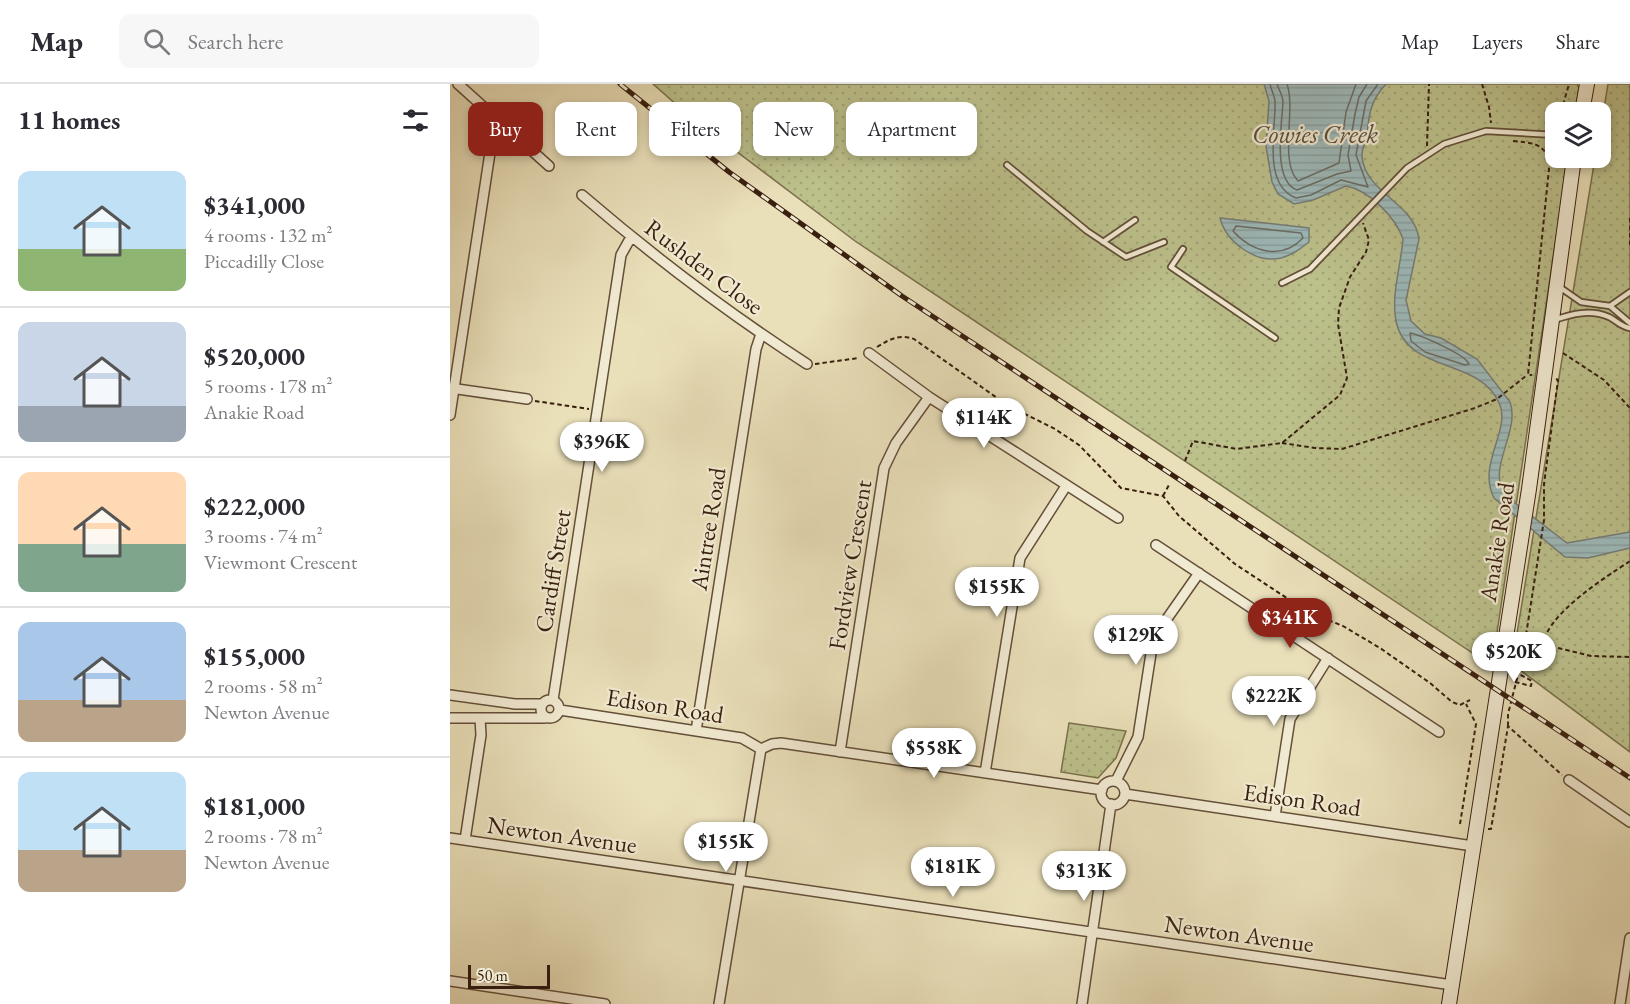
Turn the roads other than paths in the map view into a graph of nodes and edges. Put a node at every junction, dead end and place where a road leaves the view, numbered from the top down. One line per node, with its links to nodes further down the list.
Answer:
1 (458, 84): 3 (street)
2 (1587, 84): 4 (main road)
3 (476, 102)
4 (1584, 102)
5 (1545, 134): 17 (lane)
6 (489, 156): 27 (street)
7 (537, 156): 9 (street)
8 (1007, 165): 14 (lane)
9 (549, 166)
10 (1573, 168): 18 (main road, Anakie Road)
11 (582, 195): 13 (street, Rushden Close)
12 (1135, 220): 14 (lane)
13 (631, 237): 23 (street, Rushden Close); 37 (street, Cardiff Street)
14 (1103, 242): 15 (lane)
15 (1164, 242)
16 (1183, 249): 24 (lane)
17 (1282, 282)
18 (1556, 284): 20 (lane); 21 (main road, Anakie Road)
19 (1630, 292): 20 (lane)
20 (1610, 306): 22 (lane)
21 (1551, 320): 22 (lane); 57 (main road, Anakie Road)
22 (1630, 326)
23 (761, 334): 26 (street, Rushden Close); 43 (street, Aintree Road)
24 (1275, 338)
25 (869, 353): 28 (street)
26 (807, 364)
27 (452, 389): 29 (street); 30 (street)
28 (929, 397): 31 (street); 46 (street, Fordview Crescent)
29 (526, 399)
30 (450, 415)
31 (1066, 486): 32 (street); 47 (street)
32 (1118, 518)
33 (1156, 545): 34 (street)
34 (1199, 573): 35 (street); 49 (street)
35 (1328, 658): 44 (street); 53 (street)
36 (450, 695): 38 (street)
37 (553, 700): 38 (street); 39 (street)
38 (542, 704): 42 (street)
39 (560, 710): 42 (street); 43 (street, Edison Road)
40 (450, 718): 41 (street)
41 (480, 718): 42 (street); 56 (street)
42 (545, 718)
43 (696, 731): 45 (street, Edison Road)
44 (1439, 732)
45 (761, 750): 46 (street); 58 (street)
46 (840, 752): 47 (street)
47 (985, 773): 50 (street)
48 (1569, 780): 54 (street)
49 (1116, 781): 50 (street); 51 (street)
50 (1102, 790): 52 (street)
51 (1125, 794): 52 (street); 53 (street, Edison Road)
52 (1111, 804): 59 (street)
53 (1275, 816): 57 (street, Edison Road)
54 (1630, 822)
55 (450, 838): 56 (street, Newton Avenue)
56 (465, 840): 58 (street, Newton Avenue)
57 (1473, 846): 62 (main road, Anakie Road)
58 (738, 880): 59 (street, Newton Avenue); 64 (street)
59 (1093, 932): 62 (street, Newton Avenue); 65 (street)
60 (1630, 938): 67 (street)
61 (450, 981): 63 (street)
62 (1452, 985): 66 (main road, Anakie Road)
63 (605, 1004)
64 (719, 1004)
65 (1082, 1004)
66 (1449, 1004)
67 (1620, 1004)

